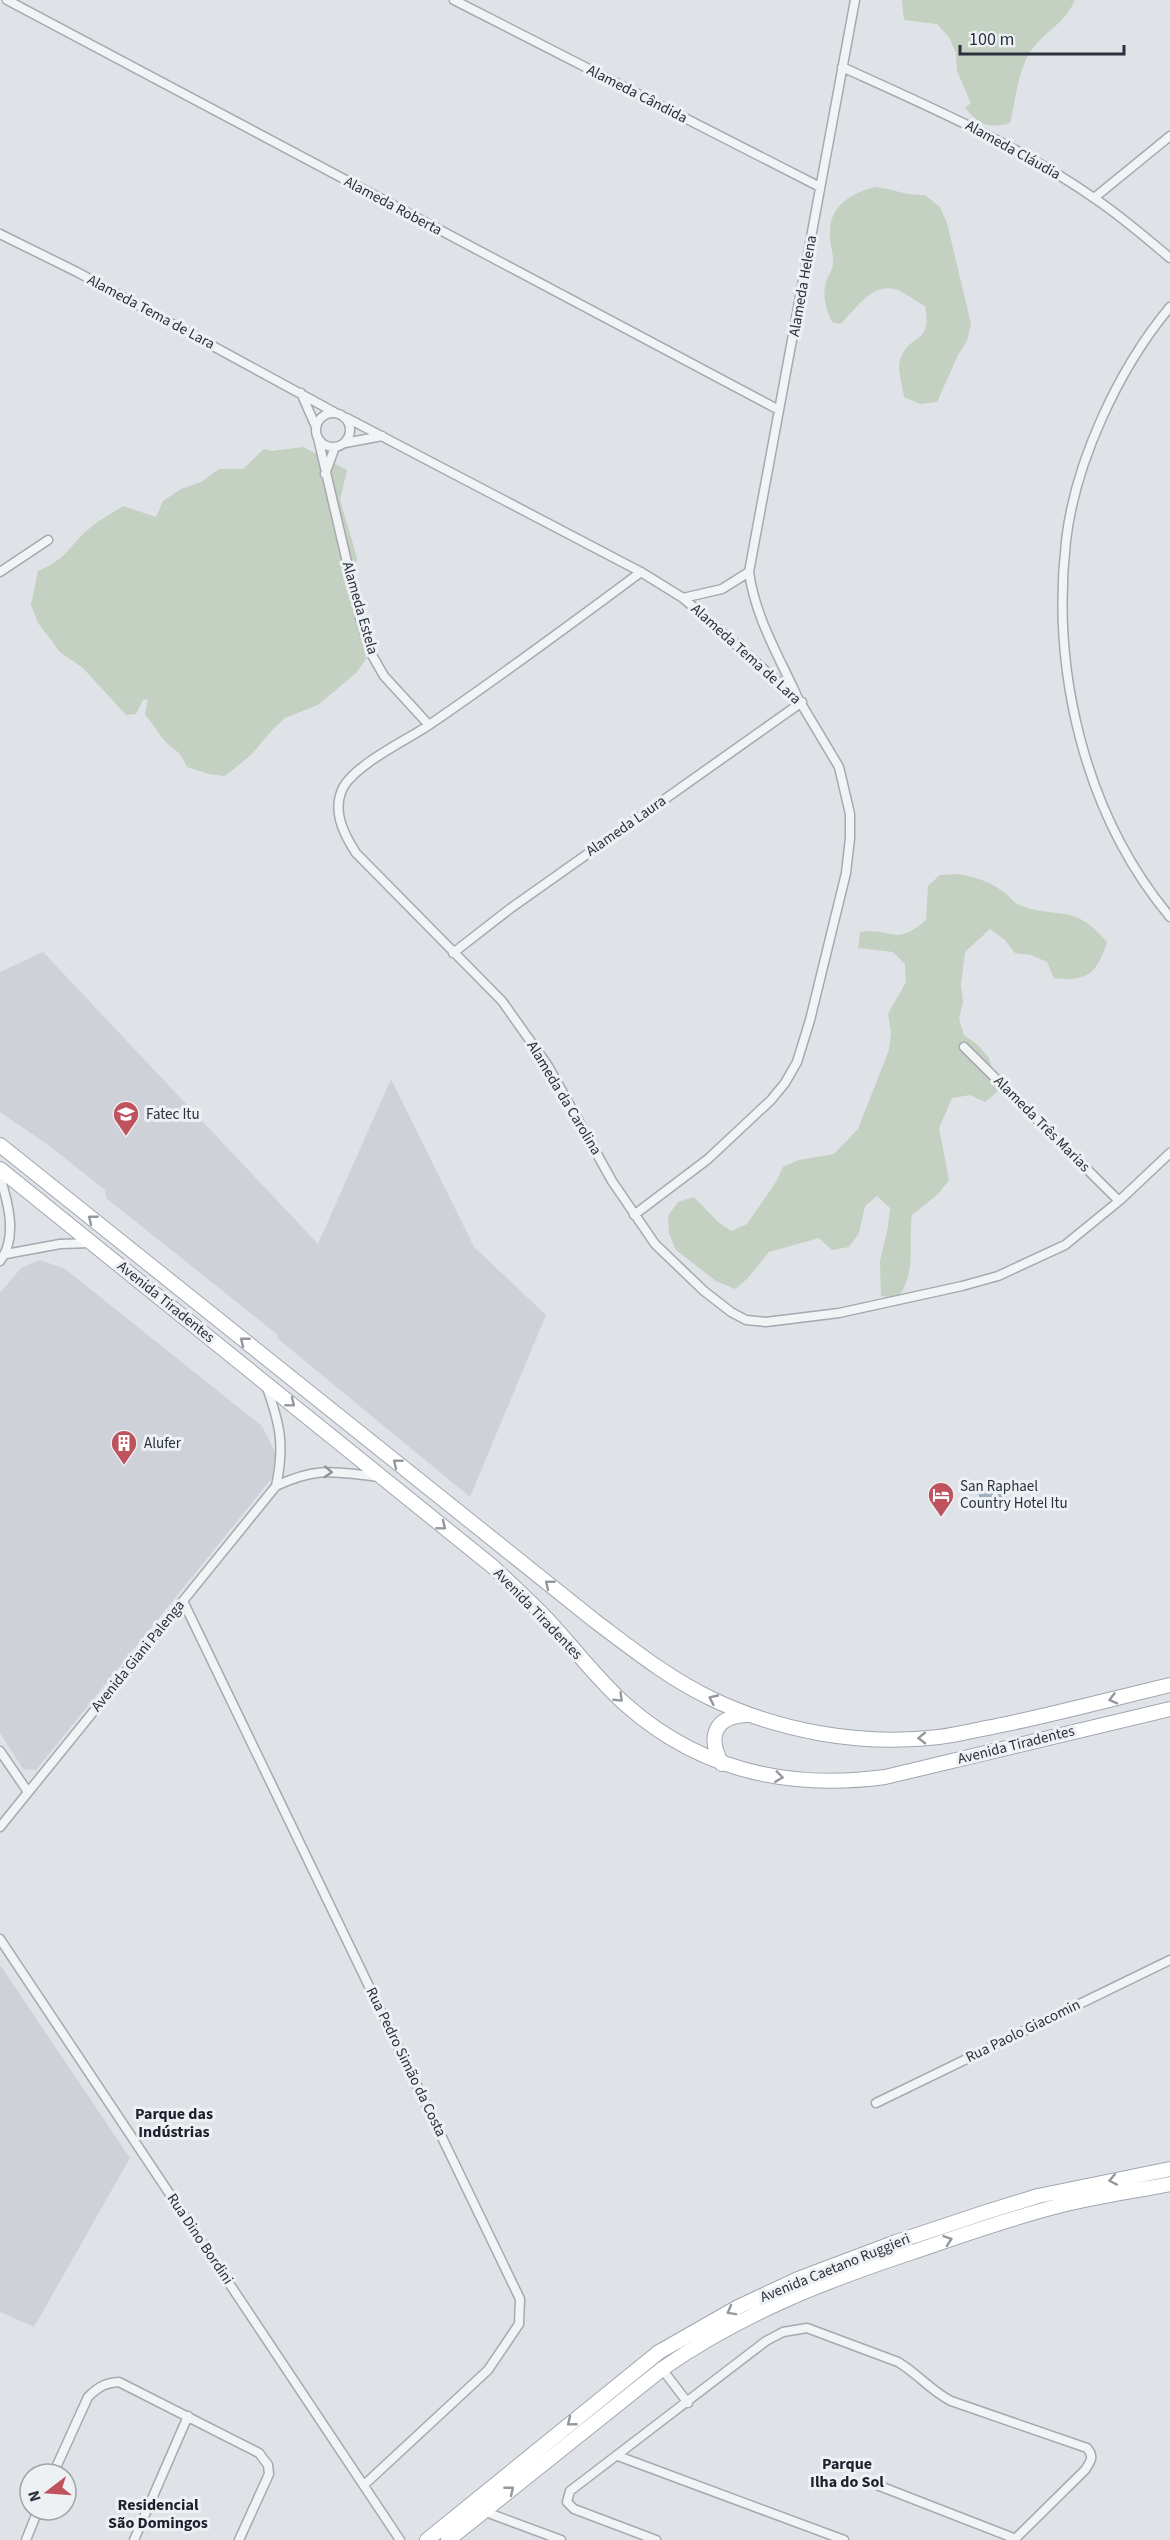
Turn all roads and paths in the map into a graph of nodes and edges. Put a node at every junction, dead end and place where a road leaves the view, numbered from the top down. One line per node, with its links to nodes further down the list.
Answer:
1 (7, 0): 12 (street, Alameda Roberta)
2 (454, 0): 6 (street, Alameda Cândida)
3 (855, 0): 4 (street, Alameda Helena)
4 (842, 67): 6 (street, Alameda Helena); 7 (street, Alameda Cláudia)
5 (1170, 136): 7 (street)
6 (820, 187): 12 (street, Alameda Helena)
7 (1094, 198): 9 (street, Alameda Cláudia)
8 (0, 234): 11 (street, Alameda Tema de Lara)
9 (1170, 258)
10 (1170, 307): 28 (street)
11 (301, 393): 13 (street, Alameda Tema de Lara); 15 (street)
12 (779, 410): 24 (street, Alameda Helena)
13 (334, 412): 14 (street, Alameda Tema de Lara); 15 (street)
14 (347, 418): 16 (street, Alameda Tema de Lara); 18 (street)
15 (316, 427): 17 (street)
16 (382, 436): 18 (street); 23 (street, Alameda Tema de Lara)
17 (318, 438): 19 (street); 20 (street, Alameda Estela)
18 (345, 443): 19 (street)
19 (335, 447): 20 (street)
20 (325, 474): 27 (street, Alameda Estela)
21 (48, 540): 22 (street)
22 (0, 572)
23 (641, 572): 25 (street, Alameda Tema de Lara); 27 (street, Alameda da Carolina)
24 (749, 572): 25 (street); 26 (street, Alameda Helena)
25 (683, 598): 26 (street, Alameda Tema de Lara)
26 (799, 698): 29 (street, Alameda Laura); 36 (street, Alameda Tema de Lara)
27 (429, 725): 29 (street, Alameda da Carolina)
28 (1170, 917)
29 (453, 953): 36 (street, Alameda da Carolina)
30 (964, 1047): 35 (street, Alameda Três Marias)
31 (0, 1145): 45 (main road, Avenida Tiradentes, one-way to 31)
32 (1170, 1153): 35 (street, Alameda da Carolina)
33 (0, 1169): 37 (main road, Avenida Tiradentes)
34 (0, 1178): 38 (street)
35 (1119, 1201): 36 (street, Alameda da Carolina)
36 (634, 1215)
37 (93, 1244): 38 (street); 39 (main road, Avenida Tiradentes)
38 (3, 1257)
39 (265, 1382): 40 (main road, Avenida Tiradentes, one-way to 40); 41 (street)
40 (383, 1478): 41 (street, one-way to 40); 47 (main road, Avenida Tiradentes, one-way to 47)
41 (276, 1486): 42 (street, Avenida Giani Palenga)
42 (183, 1601): 48 (street, Avenida Giani Palenga); 60 (street, Rua Pedro Simão da Costa)
43 (1170, 1685): 45 (main road, Avenida Tiradentes, one-way to 45)
44 (1167, 1712): 47 (main road, Avenida Tiradentes, one-way to 44)
45 (750, 1715): 47 (main road)
46 (0, 1751): 48 (street)
47 (722, 1764)
48 (28, 1792): 49 (street, Avenida Giani Palenga)
49 (0, 1827)
50 (0, 1939): 60 (street, Rua Dino Bordini)
51 (1170, 1960): 52 (street, Rua Paolo Giacomin)
52 (876, 2103)
53 (1170, 2169): 69 (main road, Avenida Caetano Ruggieri, one-way to 69)
54 (1170, 2184): 55 (main road, Avenida Caetano Ruggieri, one-way to 54)
55 (662, 2369): 56 (street); 62 (main road, Avenida Caetano Ruggieri, one-way to 55)
56 (688, 2403): 58 (street); 64 (street)
57 (188, 2416): 59 (street); 66 (street); 67 (street)
58 (618, 2456): 72 (street); 73 (street)
59 (58, 2462)
60 (364, 2485): 68 (street, Rua Dino Bordini)
61 (877, 2485): 64 (street)
62 (483, 2511): 70 (main road, Avenida Caetano Ruggieri); 71 (street)
63 (33, 2522): 65 (street)
64 (1015, 2539)
65 (26, 2540)
66 (134, 2540)
67 (239, 2540)
68 (400, 2540)
69 (427, 2540)
70 (448, 2540)
71 (561, 2540)
72 (656, 2540)
73 (844, 2540)

